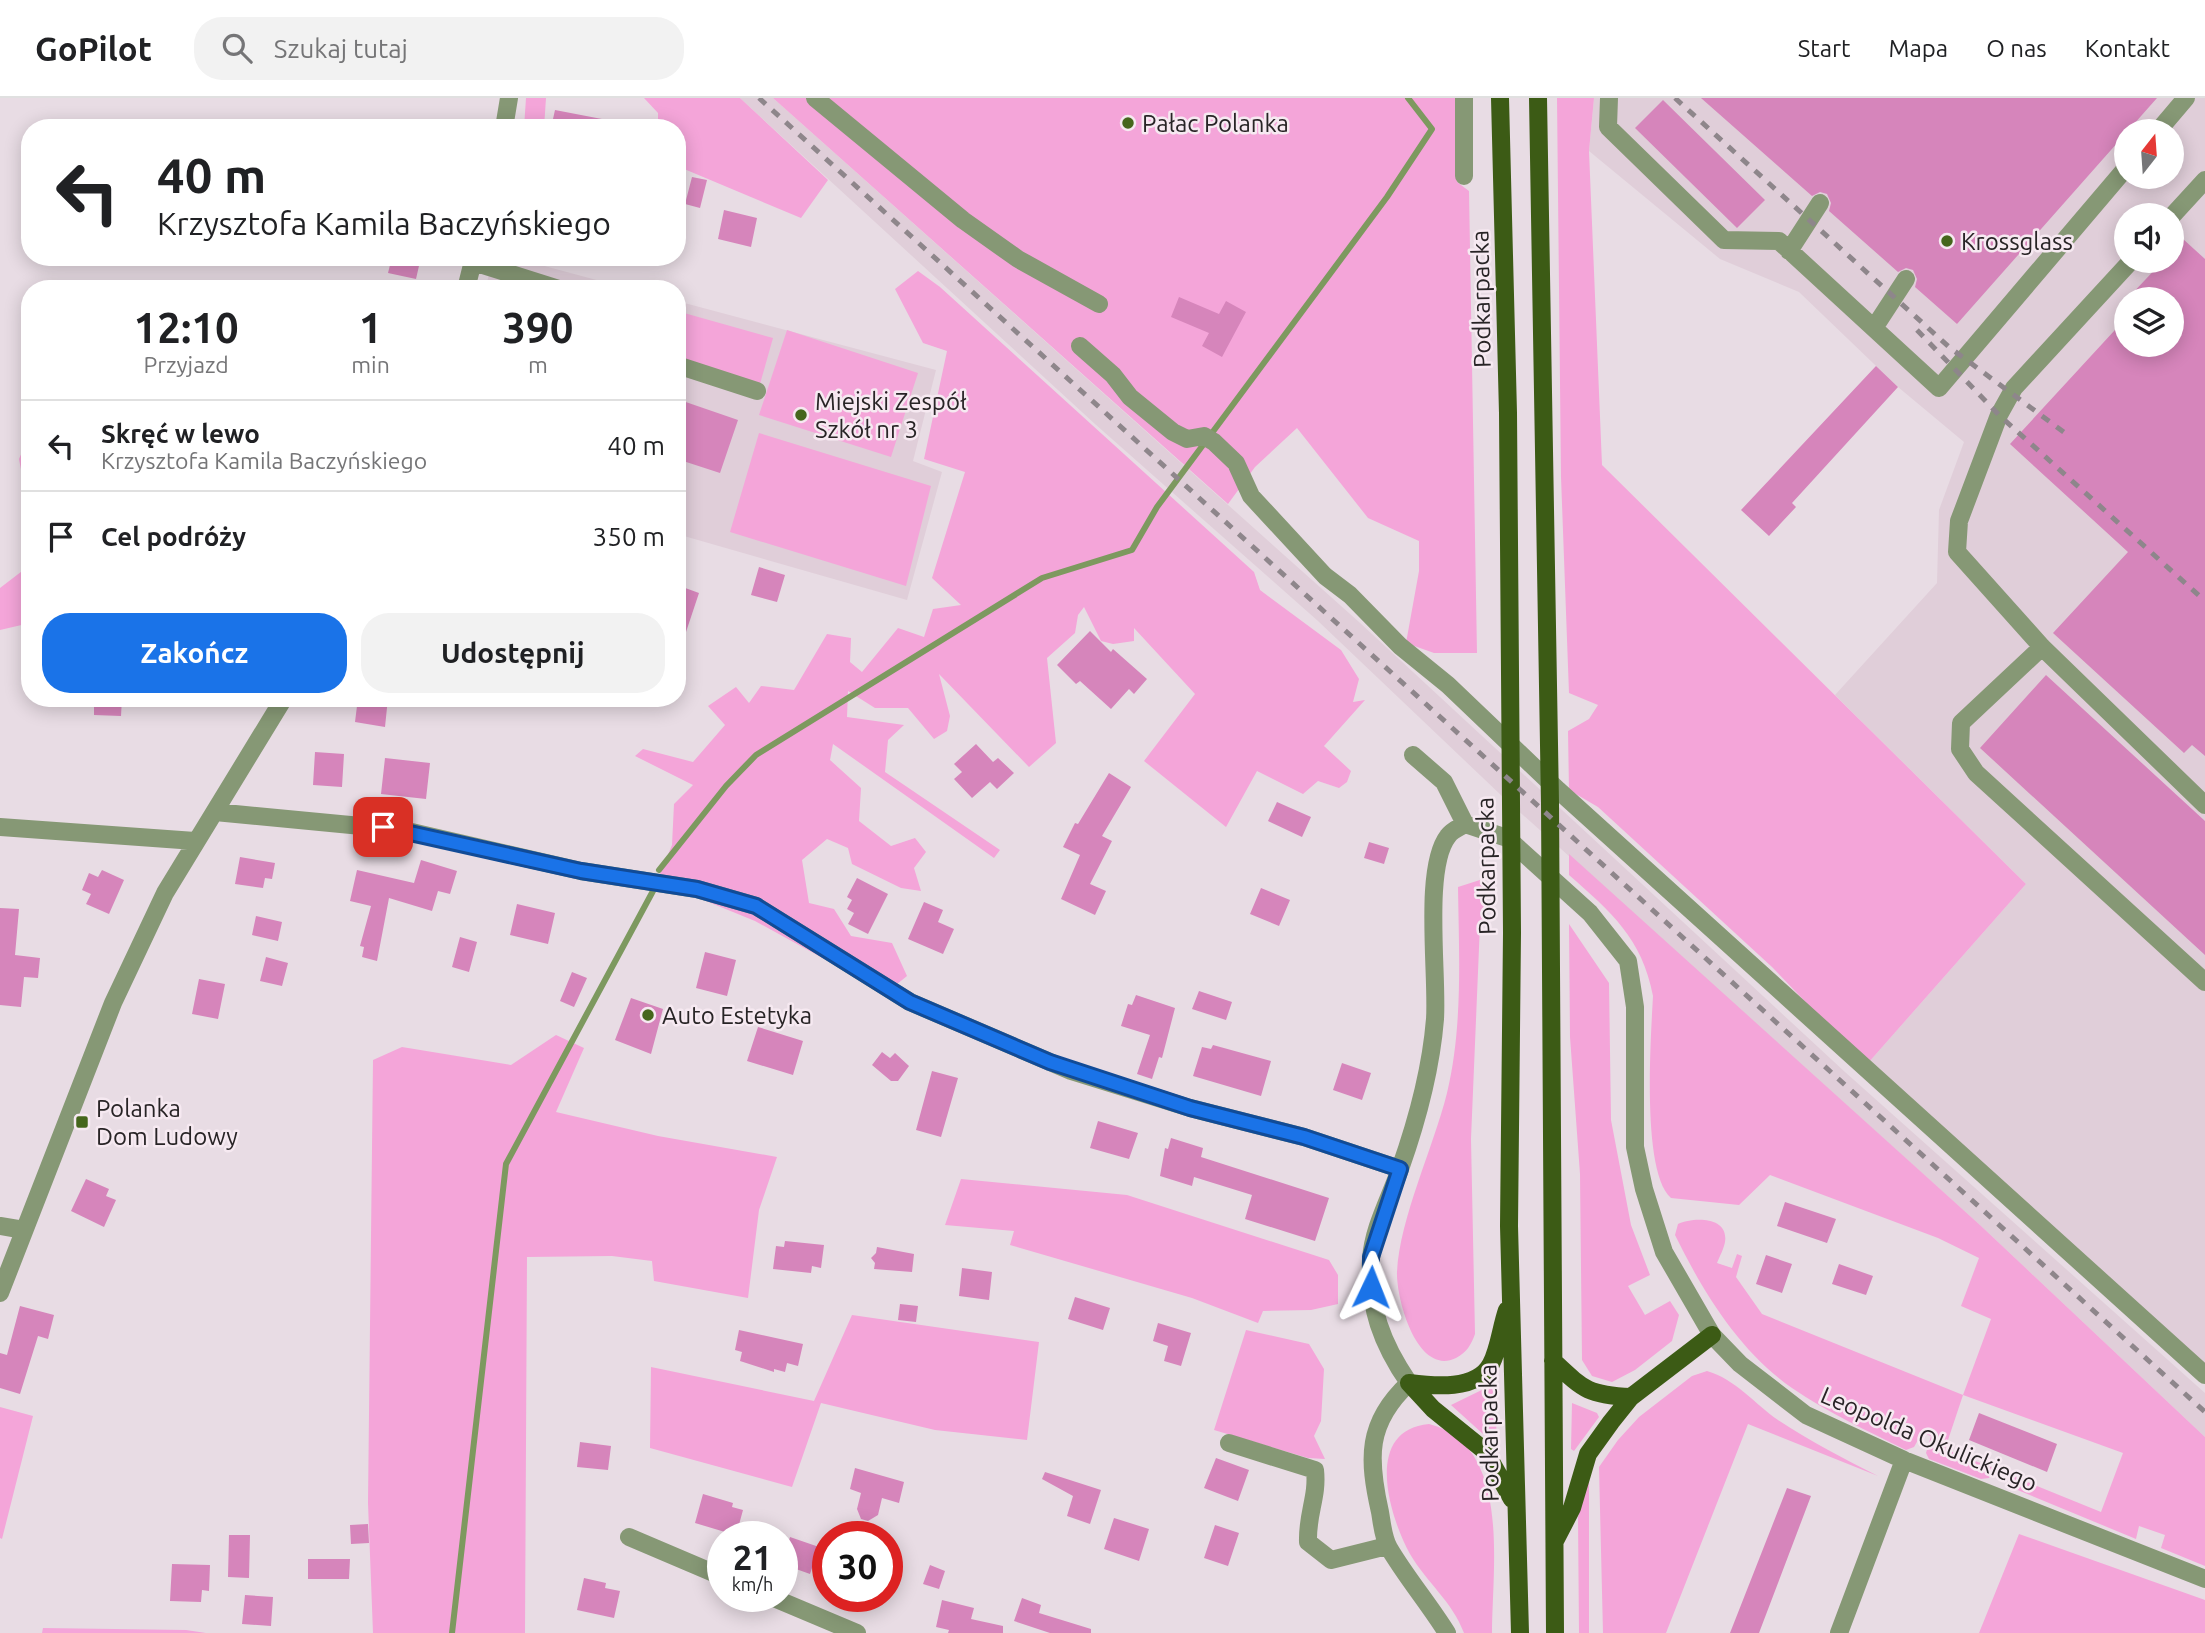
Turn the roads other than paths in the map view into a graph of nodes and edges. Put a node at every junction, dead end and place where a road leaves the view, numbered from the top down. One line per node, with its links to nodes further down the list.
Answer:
1 (509, 98): 8 (street)
2 (815, 98): 20 (street)
3 (1464, 98): 10 (street)
4 (1500, 98): 38 (main road, Podkarpacka)
5 (1538, 98): 40 (main road)
6 (1609, 98): 15 (street)
7 (2186, 98): 9 (street)
8 (506, 119)
9 (2168, 119)
10 (1464, 176)
11 (2205, 180): 13 (street)
12 (2114, 182): 21 (street)
13 (2184, 203)
14 (1820, 204): 15 (street)
15 (1789, 251): 21 (street)
16 (494, 266): 19 (street)
17 (2120, 273): 25 (street)
18 (1906, 279): 21 (street)
19 (534, 280)
20 (1099, 304)
21 (1874, 328)
22 (1080, 346): 41 (street)
23 (686, 368): 24 (street)
24 (757, 391)
25 (2042, 647): 28 (street); 33 (street)
26 (279, 707): 29 (street)
27 (1413, 755): 30 (street)
28 (2205, 805)
29 (215, 812): 32 (street); 34 (street)
30 (1465, 824): 34 (street); 39 (street, Leopolda Okulickiego)
31 (0, 827): 32 (street)
32 (195, 841): 36 (street)
33 (2205, 982)
34 (1400, 1169): 42 (street)
35 (0, 1226): 36 (street)
36 (24, 1230): 37 (street)
37 (0, 1293)
38 (1511, 1293): 42 (main road); 46 (main road, Podkarpacka)
39 (1712, 1335): 43 (main road); 45 (street, Leopolda Okulickiego)
40 (1553, 1361): 43 (main road); 48 (main road)
41 (2205, 1375)
42 (1409, 1383): 46 (main road); 49 (street)
43 (1631, 1397): 48 (main road)
44 (1229, 1443): 49 (street)
45 (1904, 1460): 51 (street, Leopolda Okulickiego); 57 (street)
46 (1514, 1502): 55 (main road, Podkarpacka)
47 (629, 1536): 50 (street)
48 (1554, 1544): 56 (main road)
49 (1387, 1546): 54 (street)
50 (707, 1570)
51 (2205, 1579)
52 (798, 1608): 53 (street)
53 (858, 1633)
54 (1447, 1633)
55 (1520, 1633)
56 (1555, 1633)
57 (1839, 1633)

